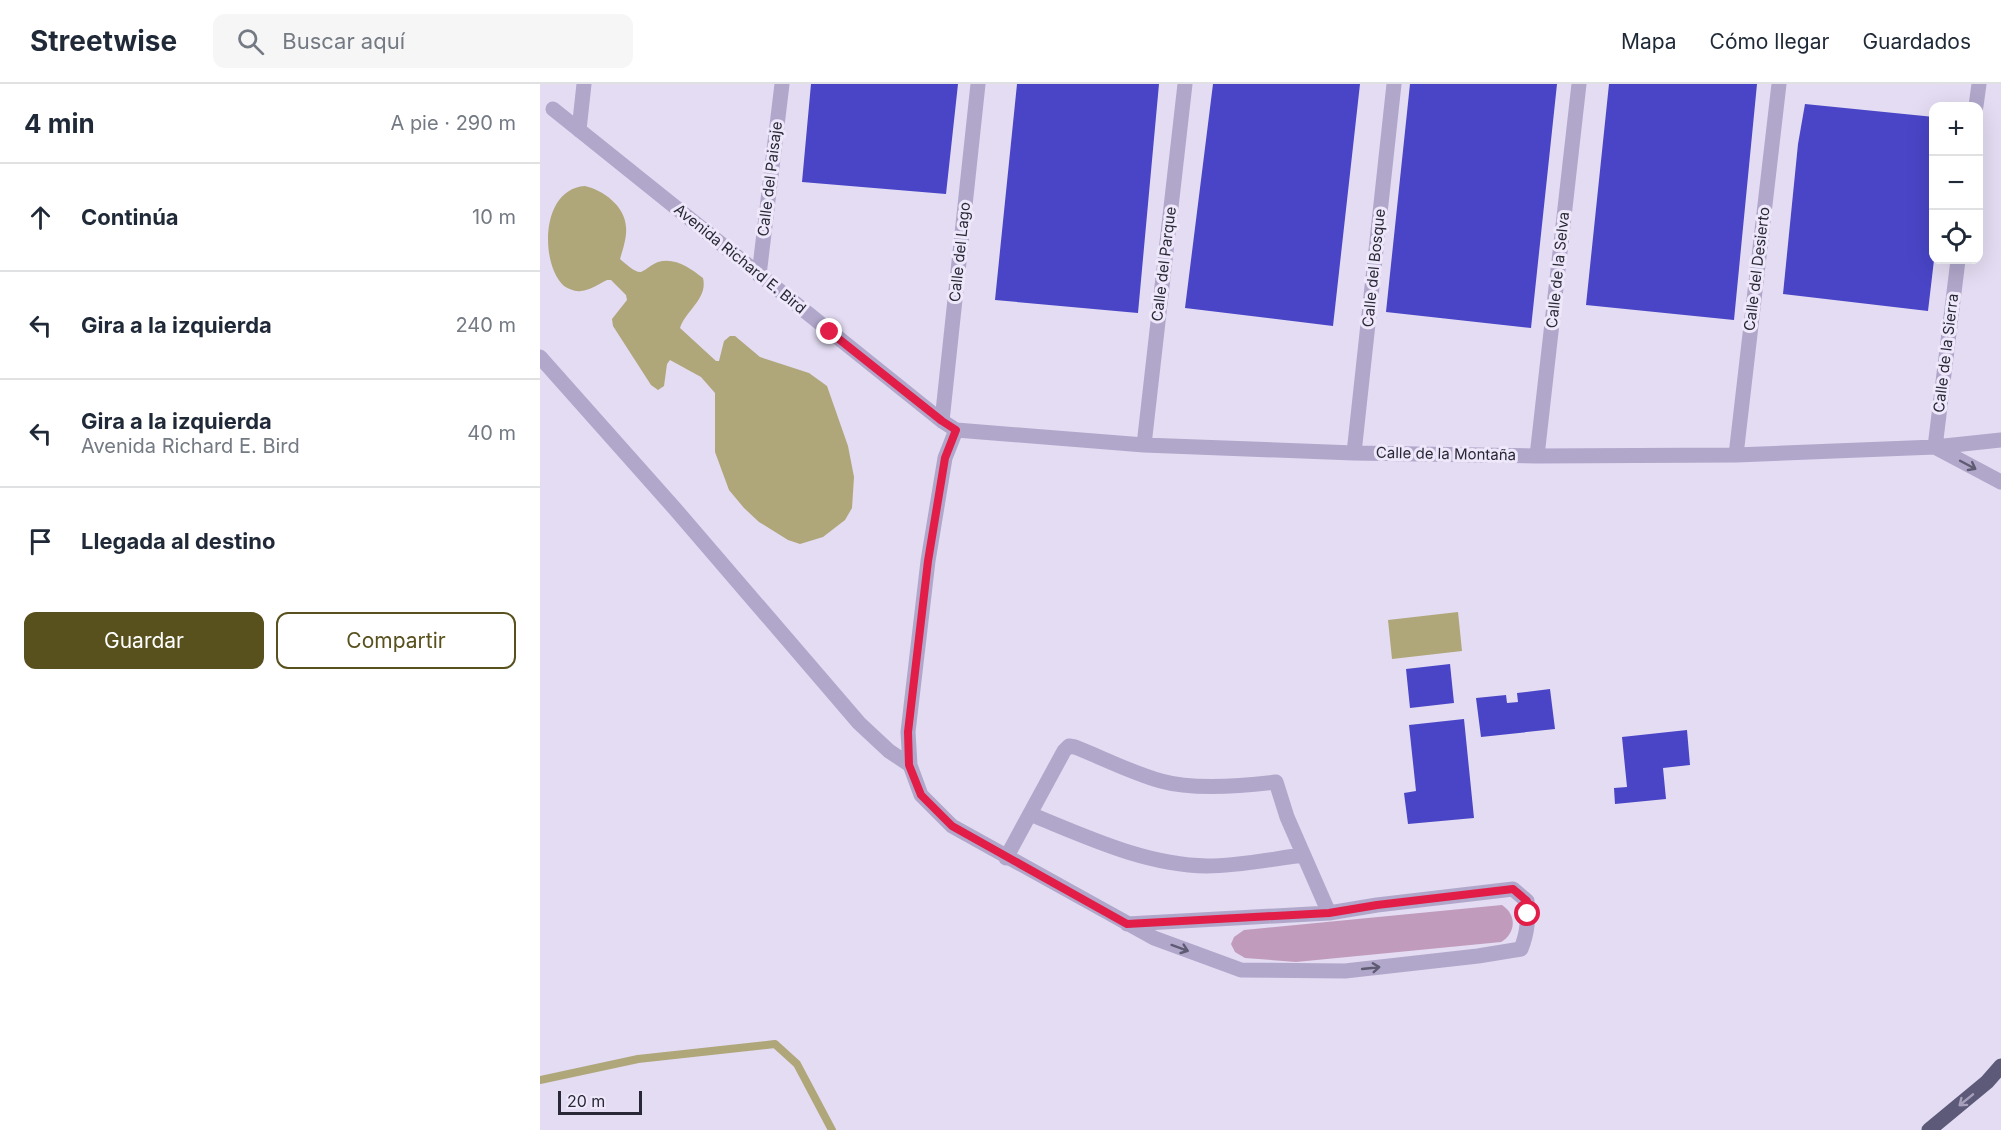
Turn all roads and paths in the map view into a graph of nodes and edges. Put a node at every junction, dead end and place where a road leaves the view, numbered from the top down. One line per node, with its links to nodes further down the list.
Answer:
1 (584, 84): 11 (street)
2 (782, 84): 13 (street, Calle del Paisaje)
3 (978, 84): 15 (street, Calle del Lago)
4 (1185, 84): 18 (street, Calle del Parque)
5 (1394, 84): 20 (street, Calle del Bosque)
6 (1579, 84): 22 (street, Calle de la Selva)
7 (1779, 84): 21 (street, Calle del Desierto)
8 (1979, 84): 9 (street)
9 (1977, 102)
10 (553, 109): 11 (street, Avenida Richard E. Bird)
11 (579, 130): 13 (street, Avenida Richard E. Bird)
12 (1958, 264): 19 (street, Calle de la Sierra)
13 (759, 275): 15 (street, Avenida Richard E. Bird)
14 (540, 357): 24 (street)
15 (942, 421): 16 (street, Avenida Richard E. Bird)
16 (956, 430): 18 (street, Calle de la Montaña); 24 (street)
17 (2001, 440): 19 (street, Calle de la Montaña)
18 (1144, 445): 20 (street, Calle de la Montaña)
19 (1935, 447): 21 (street, Calle de la Montaña); 23 (street, one-way to 23)
20 (1354, 453): 22 (street, Calle de la Montaña)
21 (1736, 455): 22 (street, Calle de la Montaña)
22 (1537, 456)
23 (2001, 482)
24 (909, 765): 27 (street)
25 (1030, 814): 26 (street); 26 (street); 27 (street)
26 (1303, 855): 28 (street)
27 (1006, 858): 29 (street)
28 (1329, 913): 29 (street); 29 (street, one-way to 28)
29 (1127, 924)
30 (2001, 1066): 31 (main road, one-way to 31)
31 (1929, 1130)

